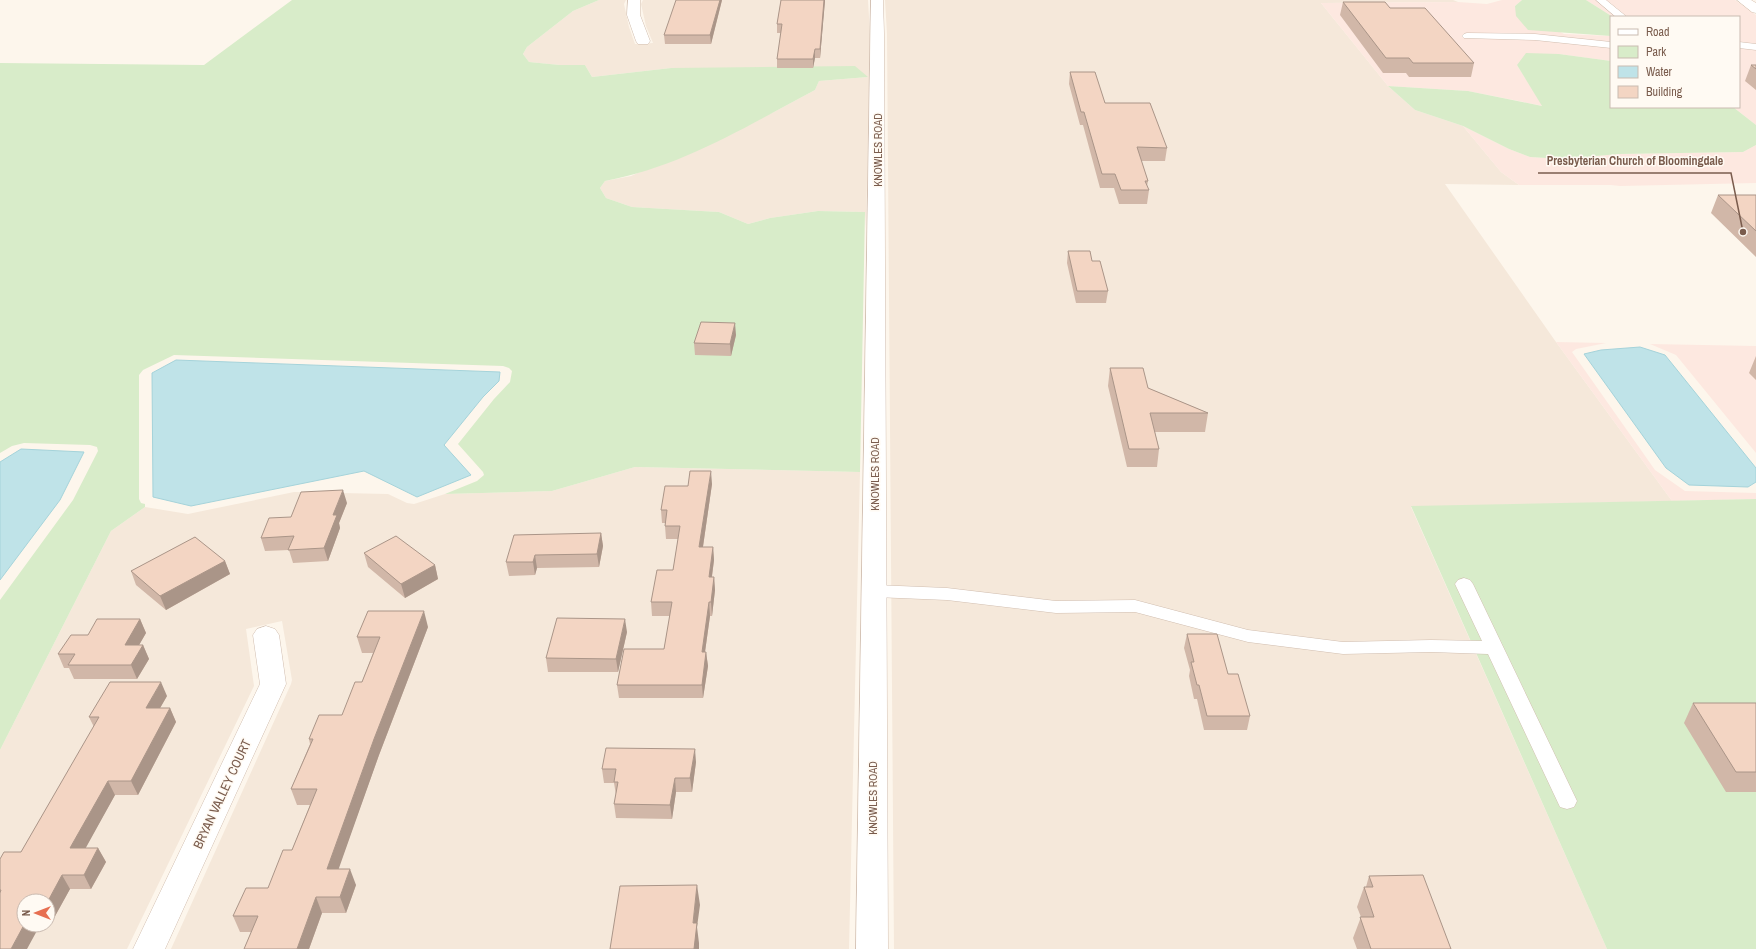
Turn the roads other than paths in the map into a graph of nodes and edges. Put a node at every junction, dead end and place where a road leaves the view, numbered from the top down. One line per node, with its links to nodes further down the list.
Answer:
1 (634, 0): 8 (street)
2 (877, 0): 13 (street, KNOWLES ROAD)
3 (1600, 0): 6 (lane)
4 (1743, 0): 5 (street)
5 (1756, 9)
6 (1621, 16)
7 (1467, 36): 9 (lane)
8 (643, 41)
9 (1610, 45)
10 (1740, 46): 11 (lane)
11 (1756, 47)
12 (1464, 584): 15 (lane)
13 (875, 591): 15 (lane); 18 (street, KNOWLES ROAD)
14 (266, 634): 17 (street, BRYAN VALLEY COURT)
15 (1494, 648): 16 (lane)
16 (1567, 801)
17 (149, 949)
18 (872, 949)

